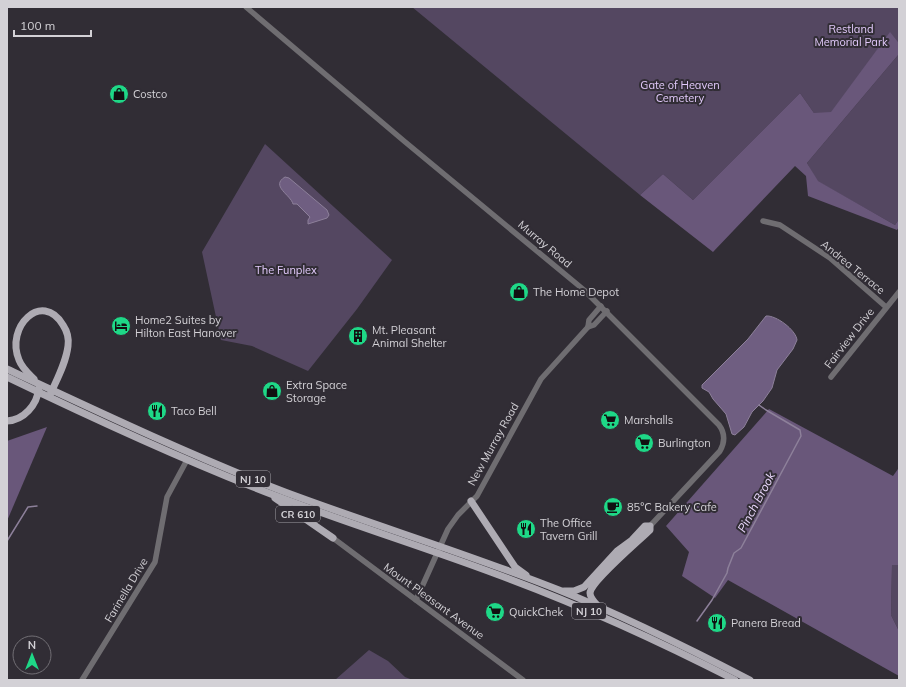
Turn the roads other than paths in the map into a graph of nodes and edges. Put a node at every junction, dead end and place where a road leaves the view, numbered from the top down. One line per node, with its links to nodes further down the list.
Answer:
1 (246, 7): 4 (street, Murray Road)
2 (764, 221): 5 (street, Andrea Terrace)
3 (899, 292): 5 (street, Fairview Drive)
4 (601, 306): 6 (street, Murray Road); 7 (street, New Murray Road)
5 (886, 307): 10 (street, Fairview Drive)
6 (607, 311): 7 (street, New Murray Road); 18 (street, Murray Road)
7 (588, 327): 17 (street, New Murray Road)
8 (7, 369): 11 (main road, NJ 10)
9 (7, 377): 12 (main road, NJ 10)
10 (831, 377)
11 (37, 382): 12 (main road); 13 (main road, NJ 10); 13 (main road)
12 (38, 392): 13 (main road, NJ 10); 14 (main road)
13 (51, 393): 15 (main road, NJ 10); 20 (main road, NJ 10)
14 (7, 421)
15 (187, 460): 16 (main road, NJ 10); 25 (street, Farinella Drive)
16 (263, 490): 19 (main road, CR 610); 20 (main road, NJ 10)
17 (471, 501): 20 (street, New Murray Road); 21 (main road)
18 (650, 526): 22 (main road); 24 (main road)
19 (333, 538): 23 (street, Mount Pleasant Avenue / CR 610)
20 (439, 550): 21 (main road, NJ 10); 23 (street, New Murray Road); 27 (main road, NJ 10)
21 (540, 583): 22 (main road, NJ 10)
22 (561, 591): 24 (main road, NJ 10)
23 (416, 600): 26 (street, Mount Pleasant Avenue / CR 610)
24 (598, 606): 28 (main road, NJ 10)
25 (82, 680)
26 (523, 680)
27 (735, 680)
28 (750, 680)

